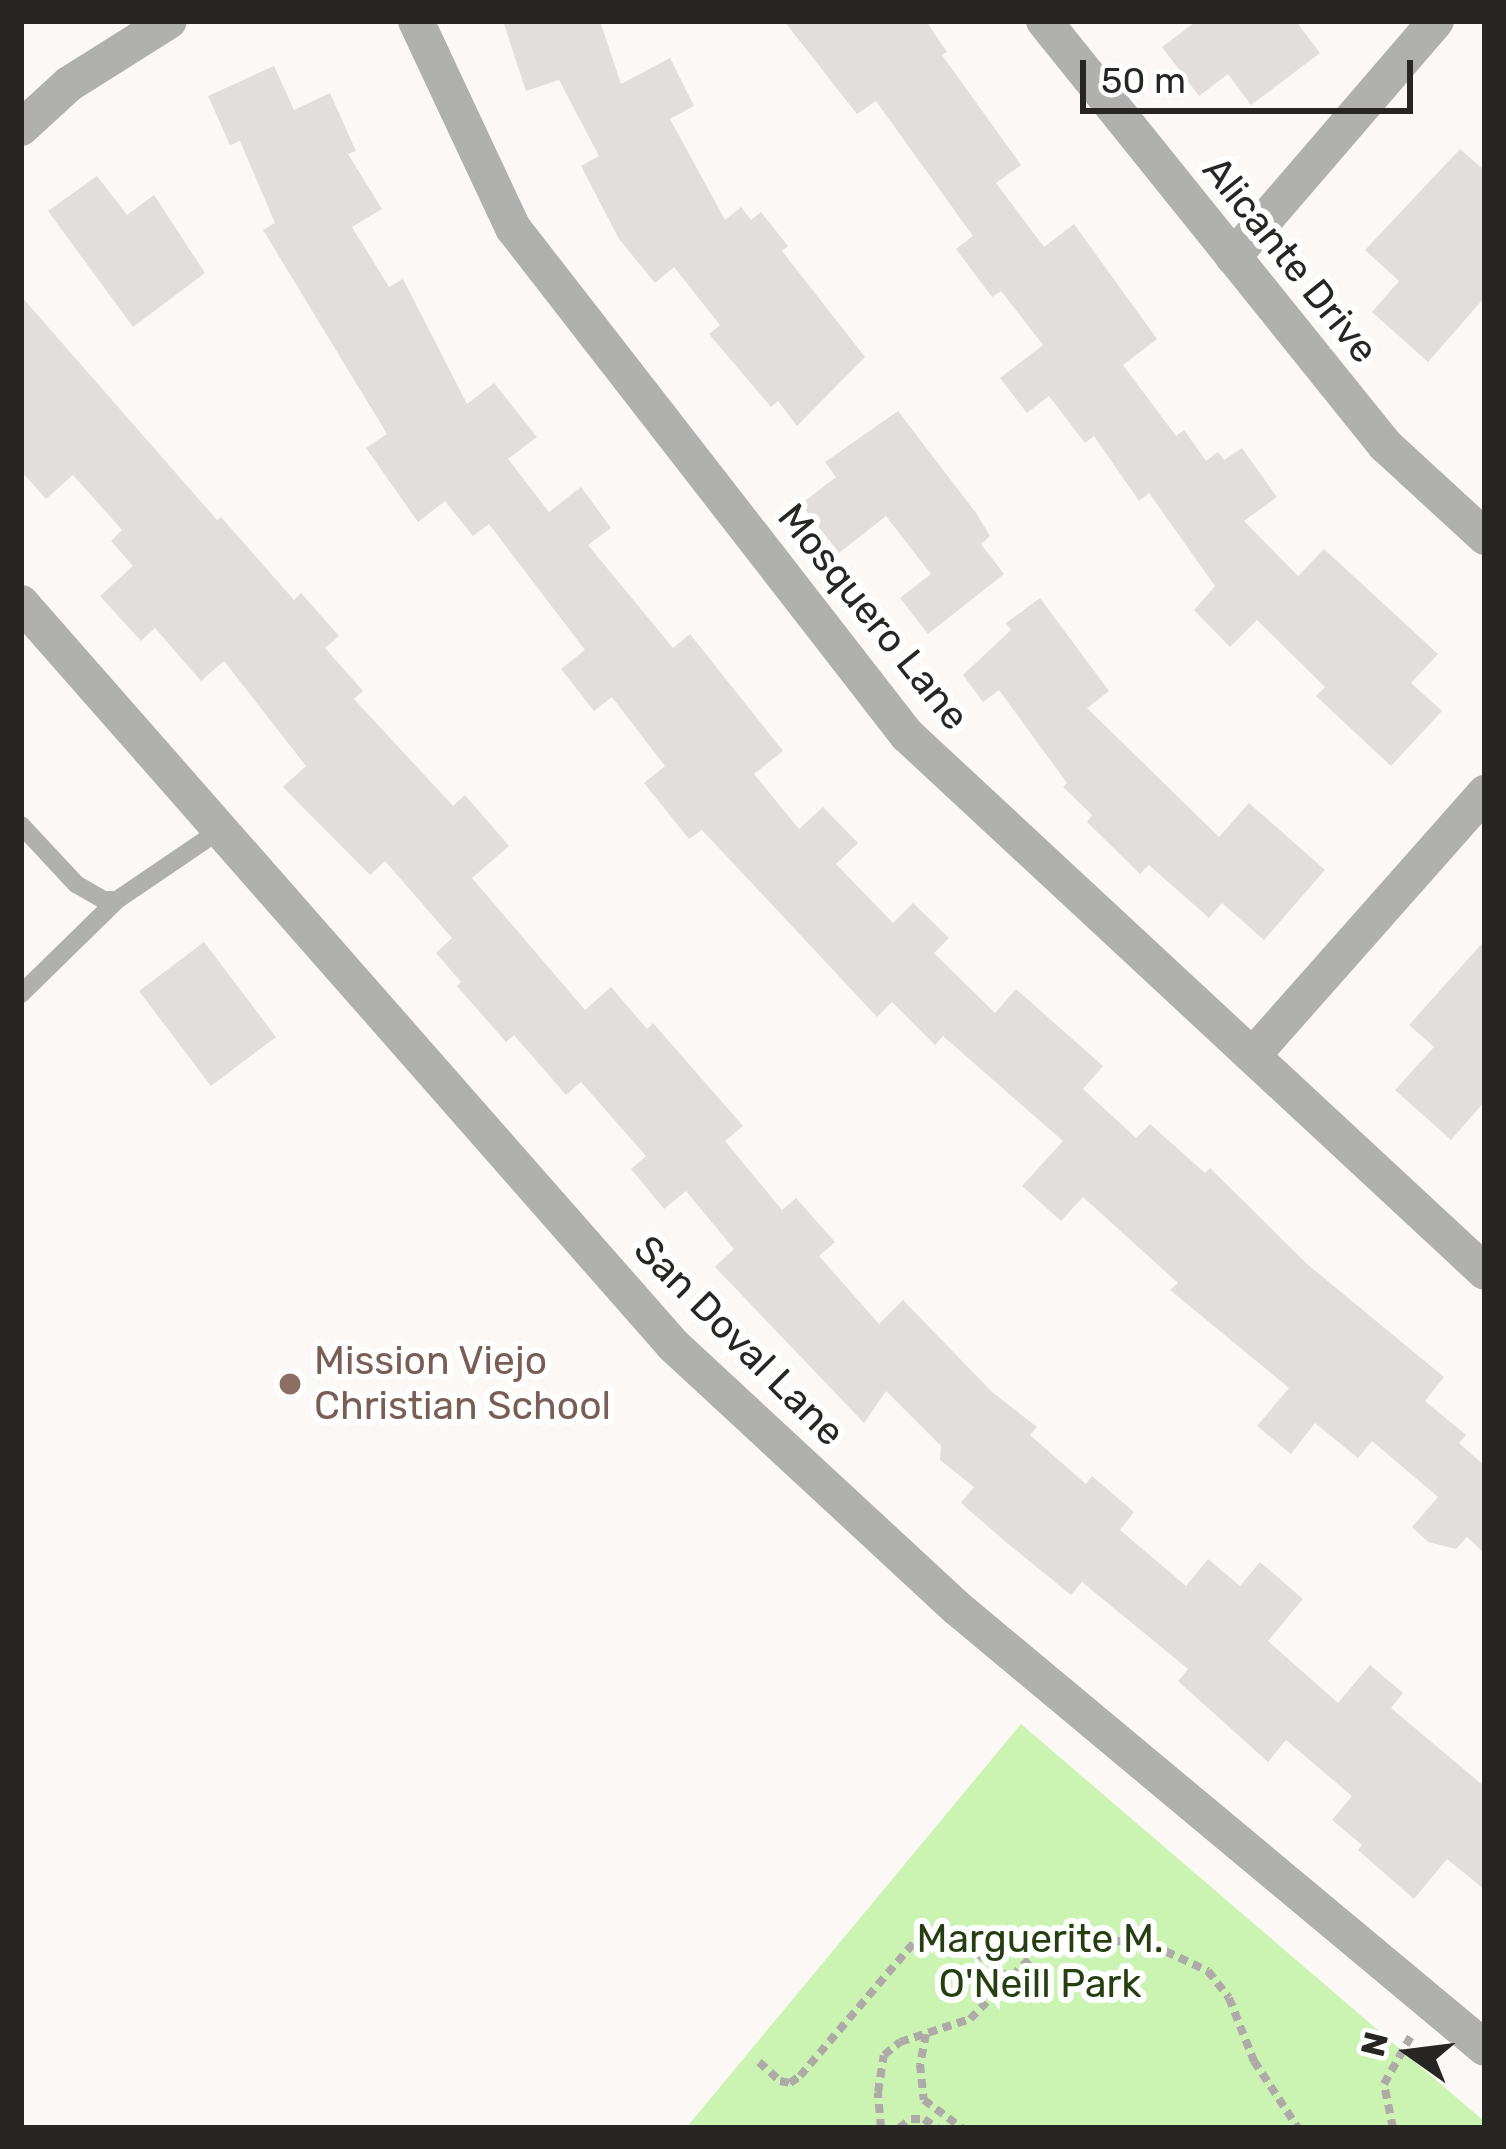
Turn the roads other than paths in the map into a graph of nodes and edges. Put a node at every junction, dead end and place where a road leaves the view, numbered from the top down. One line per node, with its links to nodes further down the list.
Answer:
1 (169, 21): 5 (street)
2 (416, 21): 14 (street, Mosquero Lane)
3 (1044, 21): 6 (street, Alicante Drive)
4 (1436, 21): 6 (street)
5 (21, 128)
6 (1233, 257): 7 (street, Alicante Drive)
7 (1485, 537)
8 (21, 604): 11 (street, San Doval Lane)
9 (1485, 793): 14 (street)
10 (21, 825): 12 (lane)
11 (220, 830): 12 (lane); 16 (street, San Doval Lane)
12 (117, 900): 13 (lane)
13 (21, 994)
14 (1254, 1054): 15 (street, Mosquero Lane)
15 (1485, 1272)
16 (1485, 2048)

